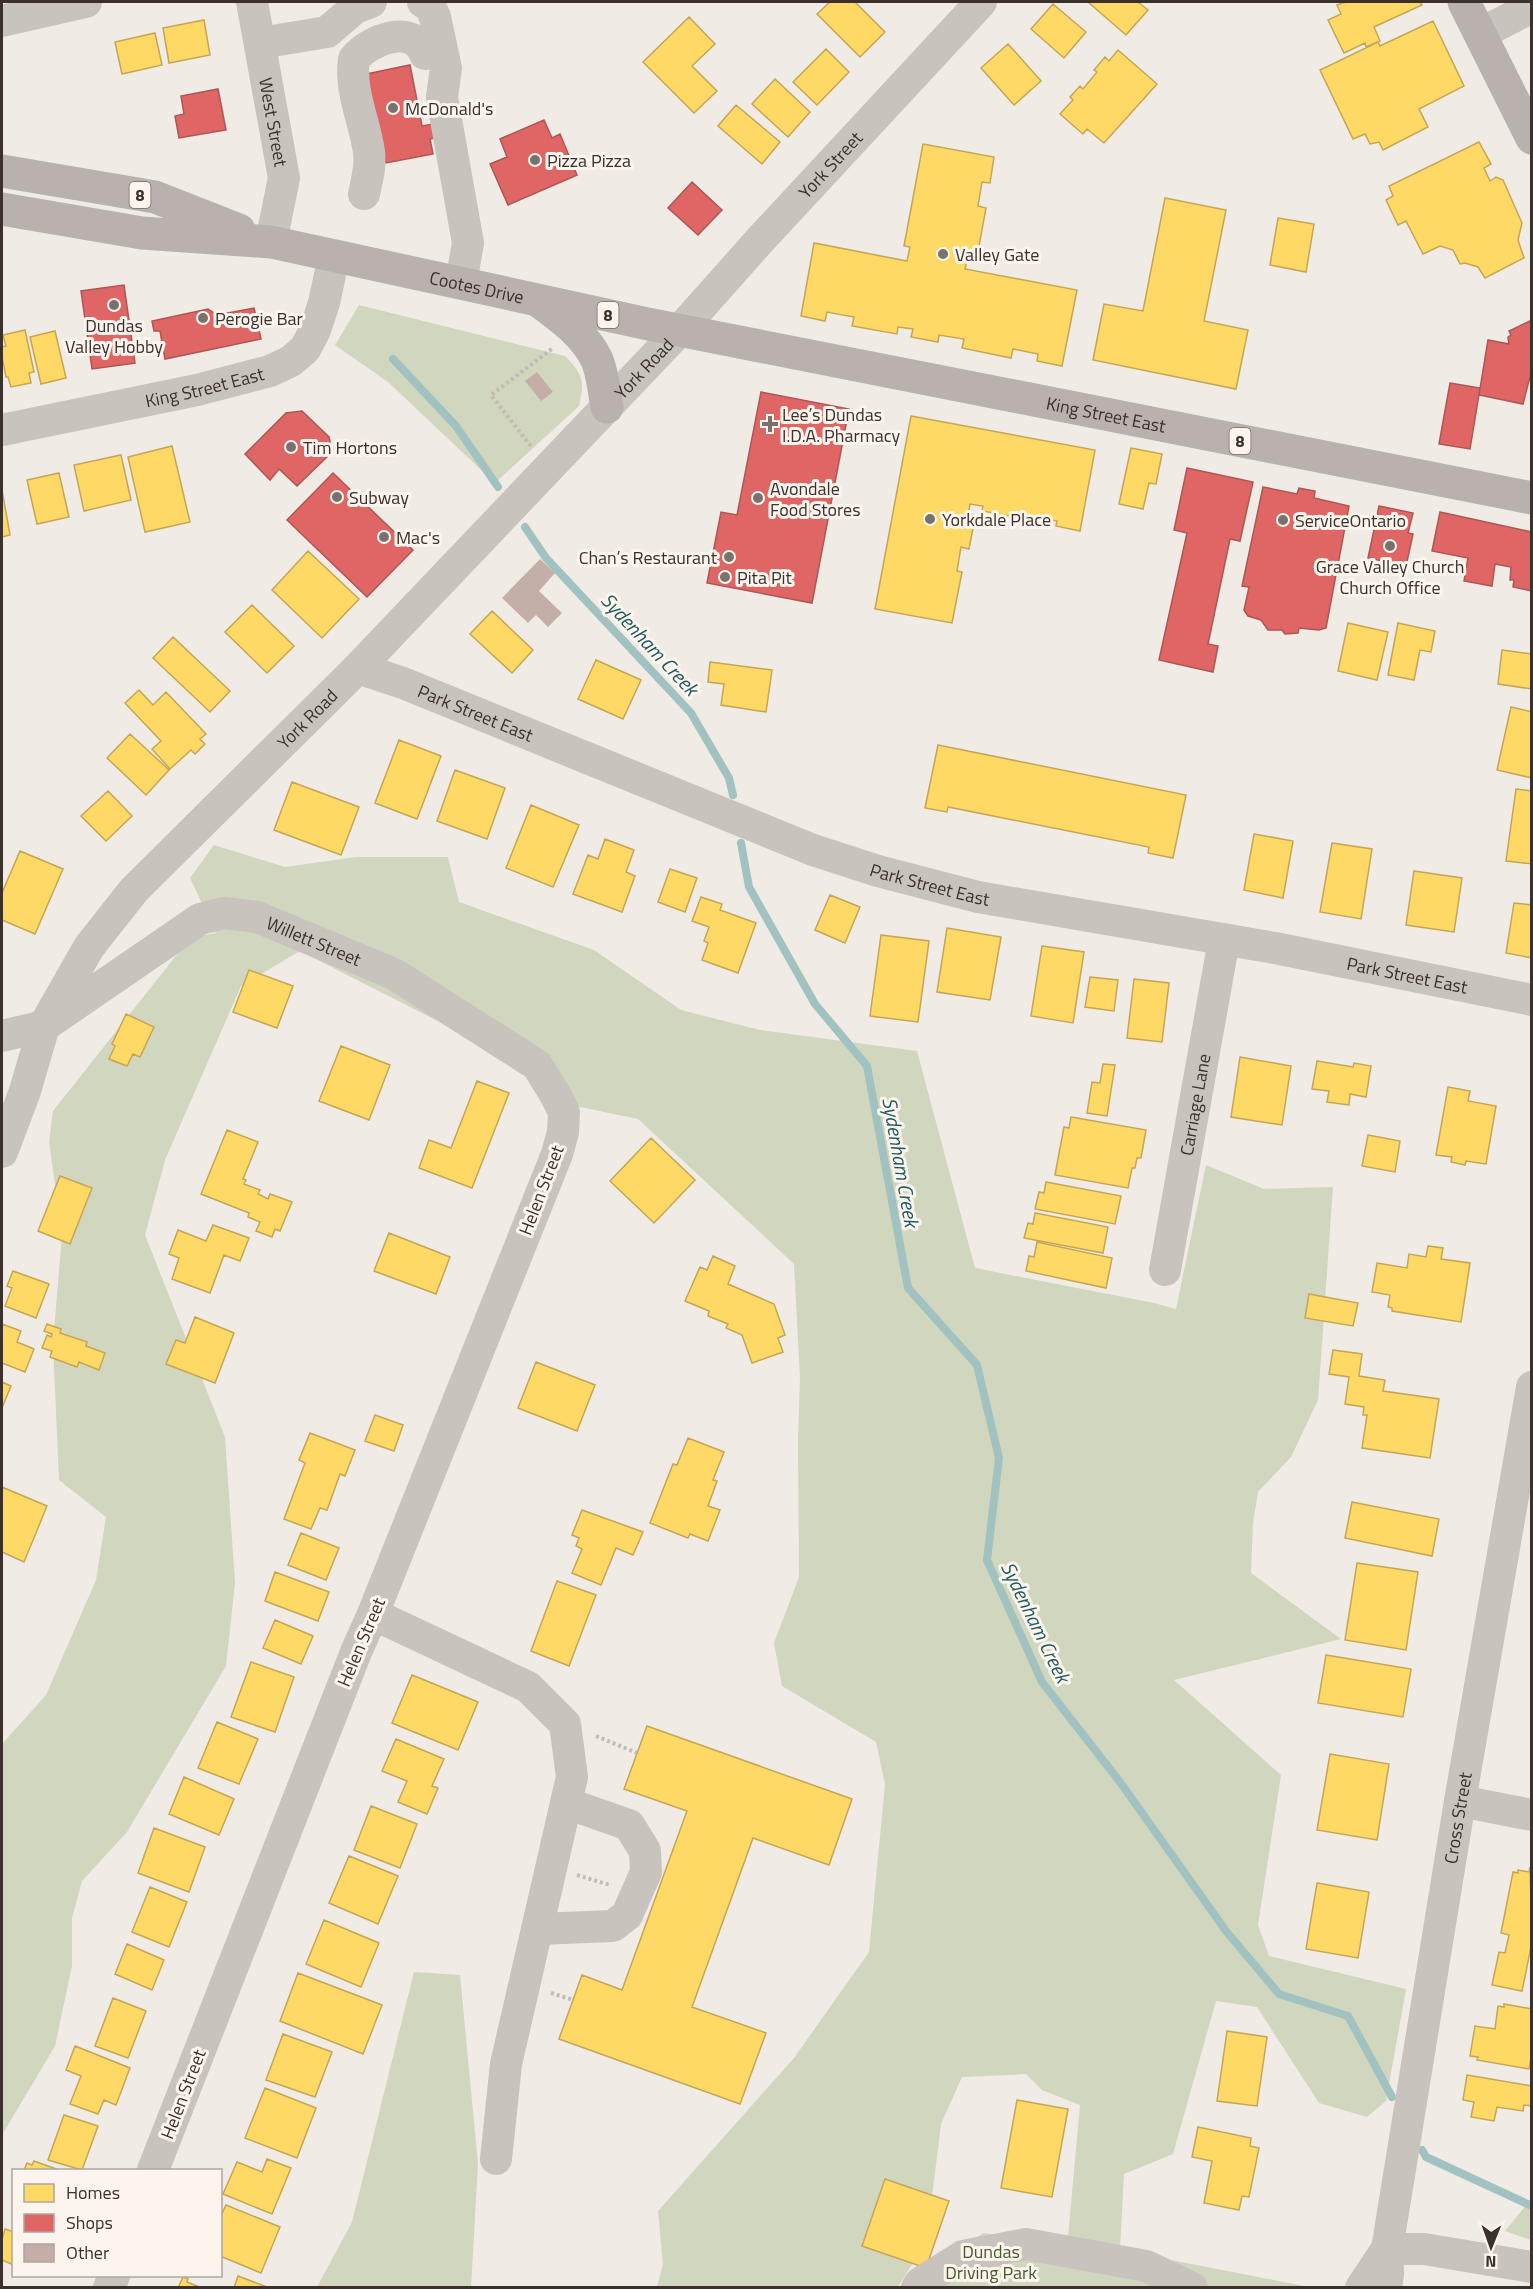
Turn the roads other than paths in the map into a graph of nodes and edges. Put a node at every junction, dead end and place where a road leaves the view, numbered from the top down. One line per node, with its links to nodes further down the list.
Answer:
1 (86, 2): 8 (street)
2 (252, 2): 10 (street, West Street)
3 (371, 2): 10 (street)
4 (423, 2): 11 (street)
5 (981, 2): 20 (street, York Street)
6 (1464, 2): 9 (main road)
7 (1532, 7): 9 (street)
8 (2, 21)
9 (1480, 34): 12 (main road)
10 (260, 43): 16 (street, West Street)
11 (442, 97): 14 (street); 18 (street)
12 (1532, 138)
13 (2, 171): 16 (main road, Cootes Drive / 8)
14 (364, 194)
15 (2, 209): 16 (main road, Cootes Drive / 8)
16 (272, 242): 17 (main road, Cootes Drive / 8)
17 (334, 256): 18 (main road, Cootes Drive / 8); 22 (street, King Street East)
18 (461, 283): 19 (main road, Cootes Drive / 8)
19 (535, 298): 20 (main road, Cootes Drive / 8); 21 (main road)
20 (680, 330): 21 (street, York Road); 23 (main road, King Street East / 8)
21 (607, 407): 24 (street, York Road)
22 (2, 430)
23 (1532, 498)
24 (358, 668): 25 (street, Park Street East); 27 (street, York Road)
25 (1224, 940): 26 (street, Park Street East); 31 (street, Carriage Lane)
26 (1532, 1000)
27 (44, 1026): 28 (street); 29 (street, Willett Street); 30 (street, York Road)
28 (2, 1036)
29 (564, 1112): 34 (street, Helen Street)
30 (2, 1152)
31 (1165, 1269)
32 (1532, 1388): 33 (street, Cross Street)
33 (1529, 1418): 35 (street, Cross Street)
34 (373, 1614): 36 (street); 40 (street, Helen Street)
35 (1460, 1801): 37 (street); 41 (street, Cross Street)
36 (566, 1803): 38 (street); 38 (street)
37 (1532, 1815)
38 (538, 1929): 39 (street)
39 (496, 2159)
40 (153, 2169)
41 (1387, 2249): 42 (street); 45 (street); 46 (street)
42 (1532, 2267)
43 (917, 2288): 44 (street)
44 (1192, 2288)
45 (1361, 2288)
46 (1386, 2288)

